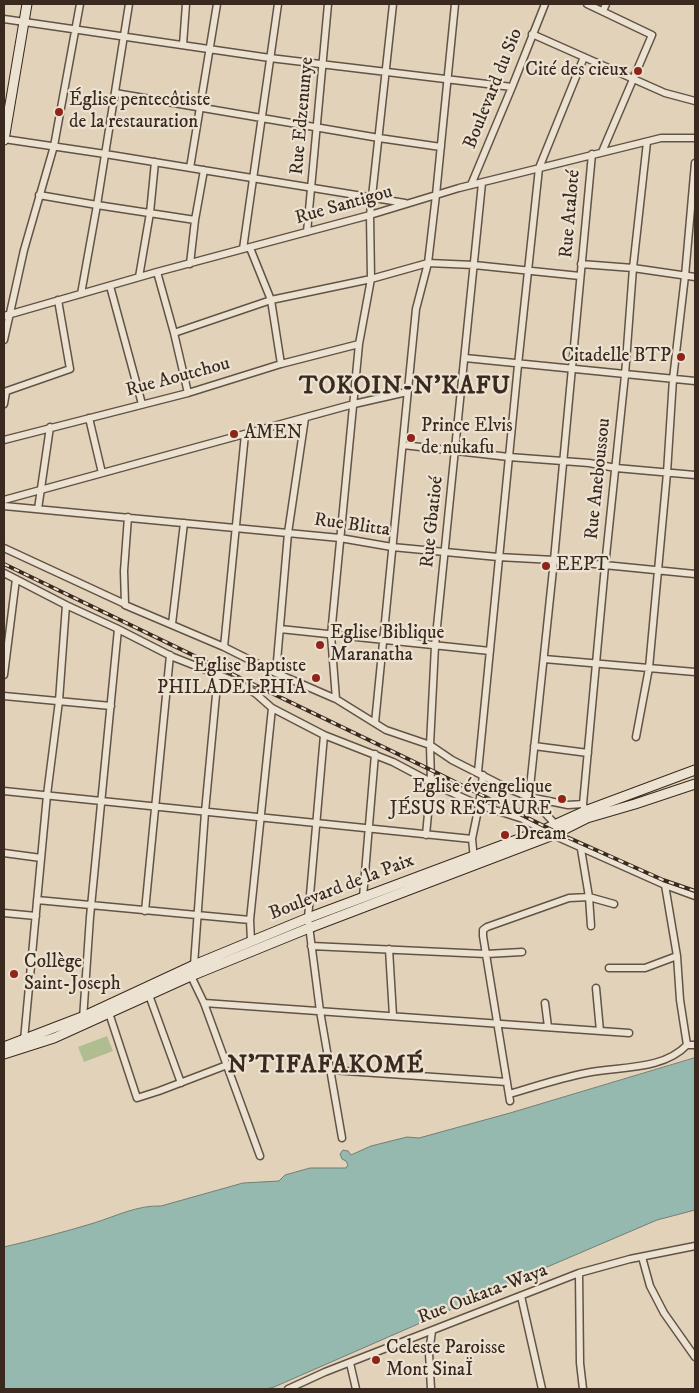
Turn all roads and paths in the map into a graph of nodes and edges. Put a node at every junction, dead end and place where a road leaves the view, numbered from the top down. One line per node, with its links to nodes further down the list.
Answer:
1 (26, 4): 15 (main road)
2 (80, 4): 16 (street)
3 (129, 4): 18 (street)
4 (186, 4): 19 (street)
5 (217, 4): 20 (street)
6 (278, 4): 21 (street)
7 (328, 4): 23 (street, Rue Edzenunye)
8 (393, 4): 24 (street)
9 (454, 4): 26 (street)
10 (545, 4): 17 (street, Boulevard du Sio)
11 (587, 4): 13 (street)
12 (606, 4): 13 (street)
13 (603, 11): 25 (street)
14 (4, 19): 15 (street)
15 (23, 21): 16 (street); 32 (main road); 36 (main road)
16 (76, 29): 18 (street); 38 (street)
17 (532, 34): 22 (street); 27 (street, Boulevard du Sio)
18 (124, 37): 19 (street); 28 (street)
19 (183, 46): 20 (street)
20 (210, 49): 21 (street); 30 (street)
21 (270, 58): 23 (street); 31 (street)
22 (584, 58): 25 (street); 46 (street)
23 (323, 65): 24 (street); 33 (street, Rue Edzenunye)
24 (387, 72): 26 (street); 34 (street)
25 (632, 78): 29 (street); 40 (street)
26 (448, 80): 27 (street); 39 (street)
27 (512, 87): 50 (street, Boulevard du Sio)
28 (115, 93): 30 (street); 41 (street)
29 (695, 101)
30 (200, 106): 31 (street); 45 (street)
31 (262, 117): 33 (street); 48 (street)
32 (4, 120)
33 (317, 126): 34 (street); 51 (street, Rue Edzenunye)
34 (379, 138): 39 (street); 54 (street)
35 (695, 138): 37 (street, Rue Santigou)
36 (4, 139): 38 (street)
37 (647, 142): 40 (street, Rue Santigou); 66 (street, Rue Aneboussou)
38 (54, 146): 41 (street); 52 (street)
39 (442, 147): 53 (street)
40 (602, 152): 42 (street, Rue Santigou)
41 (105, 154): 43 (street); 56 (street)
42 (592, 154): 46 (street, Rue Santigou); 64 (street, Rue Ataloté)
43 (155, 162): 45 (street); 57 (street)
44 (695, 163): 70 (street)
45 (190, 168): 47 (street)
46 (539, 168): 49 (street, Rue Santigou); 67 (street)
47 (204, 170): 48 (street); 59 (street)
48 (252, 179): 51 (street); 61 (street)
49 (482, 183): 50 (street, Rue Santigou); 65 (street, Rue Gbatioé)
50 (471, 185): 53 (street, Rue Santigou)
51 (311, 188): 54 (street); 60 (street, Rue Edzenunye)
52 (39, 194): 56 (street); 78 (street)
53 (436, 194): 55 (street, Rue Santigou); 62 (street)
54 (372, 198): 55 (street); 58 (street)
55 (407, 203): 58 (street, Rue Santigou)
56 (97, 205): 57 (street); 75 (street)
57 (150, 214): 59 (street); 72 (street)
58 (370, 215): 60 (street, Rue Santigou); 73 (street)
59 (195, 220): 63 (street)
60 (307, 232): 61 (street, Rue Santigou)
61 (247, 248): 63 (street, Rue Santigou); 77 (street)
62 (428, 262): 65 (street); 73 (street); 90 (street)
63 (190, 264): 68 (street, Rue Santigou)
64 (581, 264): 66 (street); 69 (street, Rue Ataloté)
65 (474, 265): 67 (street); 82 (street, Rue Gbatioé)
66 (633, 268): 70 (street); 86 (street, Rue Aneboussou)
67 (528, 271): 69 (street); 84 (street)
68 (157, 272): 72 (street, Rue Santigou); 79 (street)
69 (580, 276): 85 (street, Rue Ataloté)
70 (685, 276): 71 (street); 87 (street)
71 (695, 277)
72 (139, 278): 74 (street, Rue Santigou)
73 (371, 279): 77 (street); 81 (street)
74 (110, 286): 75 (street, Rue Santigou); 93 (street)
75 (81, 294): 76 (street, Rue Santigou)
76 (58, 300): 78 (street, Rue Santigou); 89 (street)
77 (271, 300): 79 (street); 83 (street)
78 (6, 316): 80 (street)
79 (174, 333): 91 (street)
80 (4, 340)
81 (359, 344): 83 (street, Rue Aoutchou); 94 (street)
82 (465, 358): 84 (street); 101 (street, Rue Gbatioé)
83 (281, 364): 91 (street, Rue Aoutchou)
84 (518, 365): 85 (street); 102 (street)
85 (571, 369): 86 (street); 103 (street, Rue Ataloté)
86 (625, 375): 87 (street); 104 (street, Rue Aneboussou)
87 (673, 379): 88 (street); 105 (street)
88 (695, 381)
89 (5, 392): 92 (street)
90 (407, 392): 94 (street); 100 (street)
91 (188, 393): 93 (street, Rue Aoutchou)
92 (4, 404)
93 (142, 404): 95 (street, Rue Aoutchou)
94 (354, 404): 96 (street); 116 (street)
95 (89, 418): 97 (street, Rue Aoutchou); 106 (street)
96 (305, 418): 98 (street); 115 (street)
97 (50, 427): 99 (street, Rue Aoutchou); 108 (street)
98 (245, 434): 106 (street); 114 (street)
99 (4, 440)
100 (403, 445): 101 (street); 117 (street)
101 (454, 450): 102 (street); 119 (street, Rue Gbatioé)
102 (509, 457): 103 (street); 120 (street)
103 (564, 461): 104 (street); 121 (street, Rue Ataloté)
104 (616, 468): 105 (street); 122 (street, Rue Aneboussou)
105 (667, 472): 107 (street); 123 (street)
106 (102, 473): 108 (street)
107 (695, 475)
108 (41, 488): 109 (street); 111 (street)
109 (4, 500)
110 (4, 506): 111 (street, Rue Blitta)
111 (38, 509): 112 (street, Rue Blitta)
112 (128, 517): 113 (street, Rue Blitta); 127 (street)
113 (184, 523): 114 (street, Rue Blitta); 129 (street)
114 (236, 528): 115 (street, Rue Blitta); 135 (street)
115 (288, 533): 116 (street, Rue Blitta); 131 (street)
116 (340, 538): 117 (street, Rue Blitta); 132 (street)
117 (392, 547): 119 (street, Rue Blitta); 133 (street)
118 (4, 548): 127 (street)
119 (445, 552): 120 (street, Rue Blitta); 134 (street, Rue Gbatioé)
120 (498, 558): 121 (street, Rue Blitta); 136 (street)
121 (554, 560): 122 (street, Rue Blitta); 138 (street, Rue Ataloté)
122 (605, 566): 123 (street, Rue Blitta); 140 (street, Rue Aneboussou)
123 (658, 571): 125 (street, Rue Blitta); 141 (street)
124 (4, 573): 126 (street)
125 (695, 574)
126 (16, 579): 128 (street); 139 (street)
127 (125, 604): 129 (street)
128 (66, 605): 130 (street); 148 (street)
129 (172, 624): 135 (street)
130 (118, 629): 137 (street); 149 (street)
131 (280, 629): 132 (street); 143 (street)
132 (331, 635): 133 (street); 147 (street)
133 (383, 641): 134 (street); 151 (street)
134 (435, 646): 136 (street); 154 (street, Rue Gbatioé)
135 (224, 647): 143 (street)
136 (490, 651): 159 (street)
137 (170, 655): 144 (street); 170 (street)
138 (544, 658): 140 (street); 155 (street, Rue Ataloté)
139 (5, 660): 145 (street)
140 (597, 664): 141 (street); 156 (street, Rue Aneboussou)
141 (649, 668): 142 (street); 153 (street)
142 (695, 672)
143 (276, 673): 147 (street)
144 (218, 674): 150 (street); 172 (street)
145 (4, 675)
146 (4, 696): 148 (street)
147 (336, 699): 151 (street)
148 (59, 701): 149 (street); 164 (street)
149 (111, 706): 168 (street)
150 (272, 708): 152 (street); 173 (street)
151 (375, 723): 154 (street)
152 (324, 735): 157 (street); 175 (street)
153 (636, 737)
154 (430, 745): 159 (street); 160 (street, Rue Gbatioé)
155 (534, 746): 156 (street); 166 (street, Rue Ataloté)
156 (588, 753): 171 (street, Rue Aneboussou)
157 (375, 754): 160 (street); 176 (street)
158 (695, 770): 161 (main road, Boulevard de la Paix)
159 (480, 774): 166 (street); 169 (street)
160 (431, 782): 169 (street); 178 (street, Rue Gbatioé)
161 (659, 784): 165 (main road); 171 (main road, Boulevard de la Paix)
162 (695, 784): 165 (main road, Boulevard de la Paix)
163 (4, 791): 164 (street)
164 (47, 795): 168 (street); 182 (street)
165 (663, 795): 171 (main road, Boulevard de la Paix)
166 (529, 797): 167 (street); 174 (street, Rue Ataloté)
167 (538, 799): 171 (street); 177 (street)
168 (102, 801): 170 (street); 190 (street)
169 (480, 805): 174 (street); 179 (street)
170 (155, 806): 172 (street); 191 (street)
171 (585, 811): 177 (main road, Boulevard de la Paix)
172 (205, 812): 173 (street); 194 (street)
173 (261, 817): 175 (street); 195 (street)
174 (523, 819): 177 (street)
175 (316, 823): 176 (street); 196 (street)
176 (368, 828): 178 (street); 186 (street)
177 (550, 830): 180 (street); 183 (main road, Boulevard de la Paix)
178 (426, 835): 179 (street)
179 (472, 839): 183 (street)
180 (581, 849): 184 (street); 187 (street)
181 (4, 853): 182 (street)
182 (41, 858): 188 (street)
183 (474, 860): 186 (main road, Boulevard de la Paix); 196 (main road, Boulevard de la Paix)
184 (665, 885): 185 (street); 203 (street)
185 (695, 896)
186 (363, 897): 196 (main road, Boulevard de la Paix)
187 (589, 898): 189 (street); 197 (street); 202 (street)
188 (37, 900): 190 (street); 193 (street)
189 (614, 904)
190 (92, 905): 191 (street); 214 (street)
191 (145, 911): 194 (street)
192 (4, 913): 193 (street)
193 (36, 916): 219 (street)
194 (197, 916): 195 (street); 204 (street)
195 (250, 920): 198 (street)
196 (308, 923): 198 (main road, Boulevard de la Paix); 199 (street); 206 (main road, Boulevard de la Paix)
197 (591, 926)
198 (251, 941): 204 (main road, Boulevard de la Paix)
199 (310, 946): 200 (street); 211 (street)
200 (389, 949): 202 (street); 213 (street)
201 (522, 952): 202 (street)
202 (486, 954): 215 (street)
203 (677, 956): 205 (street); 220 (street)
204 (194, 966): 214 (main road, Boulevard de la Paix)
205 (609, 968)
206 (191, 976): 208 (main road, Boulevard de la Paix); 210 (street)
207 (596, 988): 217 (street)
208 (149, 995): 212 (main road, Boulevard de la Paix); 227 (street)
209 (545, 1003): 216 (street)
210 (204, 1004): 211 (street); 224 (street)
211 (320, 1011): 213 (street); 225 (street)
212 (109, 1013): 214 (main road, Boulevard de la Paix); 227 (street)
213 (393, 1016): 215 (street)
214 (83, 1021): 219 (main road, Boulevard de la Paix); 223 (main road, Boulevard de la Paix)
215 (496, 1023): 216 (street); 226 (street)
216 (548, 1027): 217 (street)
217 (600, 1031): 218 (street)
218 (629, 1033)
219 (24, 1040): 222 (main road, Boulevard de la Paix)
220 (687, 1044): 221 (street); 226 (street)
221 (695, 1045)
222 (4, 1047)
223 (4, 1054)
224 (227, 1065): 227 (street); 229 (street)
225 (331, 1070): 226 (street); 228 (street)
226 (507, 1082)
227 (181, 1083)
228 (342, 1138)
229 (260, 1156)
230 (695, 1246): 231 (street, Rue Oukata-Waya)
231 (642, 1257): 232 (street, Rue Oukata-Waya); 236 (street)
232 (579, 1273): 233 (street, Rue Oukata-Waya); 245 (street)
233 (521, 1296): 234 (street, Rue Oukata-Waya); 244 (street)
234 (432, 1331): 238 (street, Rue Oukata-Waya); 243 (street)
235 (695, 1344): 236 (street)
236 (688, 1347): 237 (street)
237 (695, 1357)
238 (350, 1363): 239 (street, Rue Oukata-Waya); 242 (street)
239 (308, 1380): 240 (street, Rue Oukata-Waya); 241 (street)
240 (288, 1389)
241 (308, 1389)
242 (353, 1389)
243 (431, 1389)
244 (542, 1389)
245 (583, 1389)

